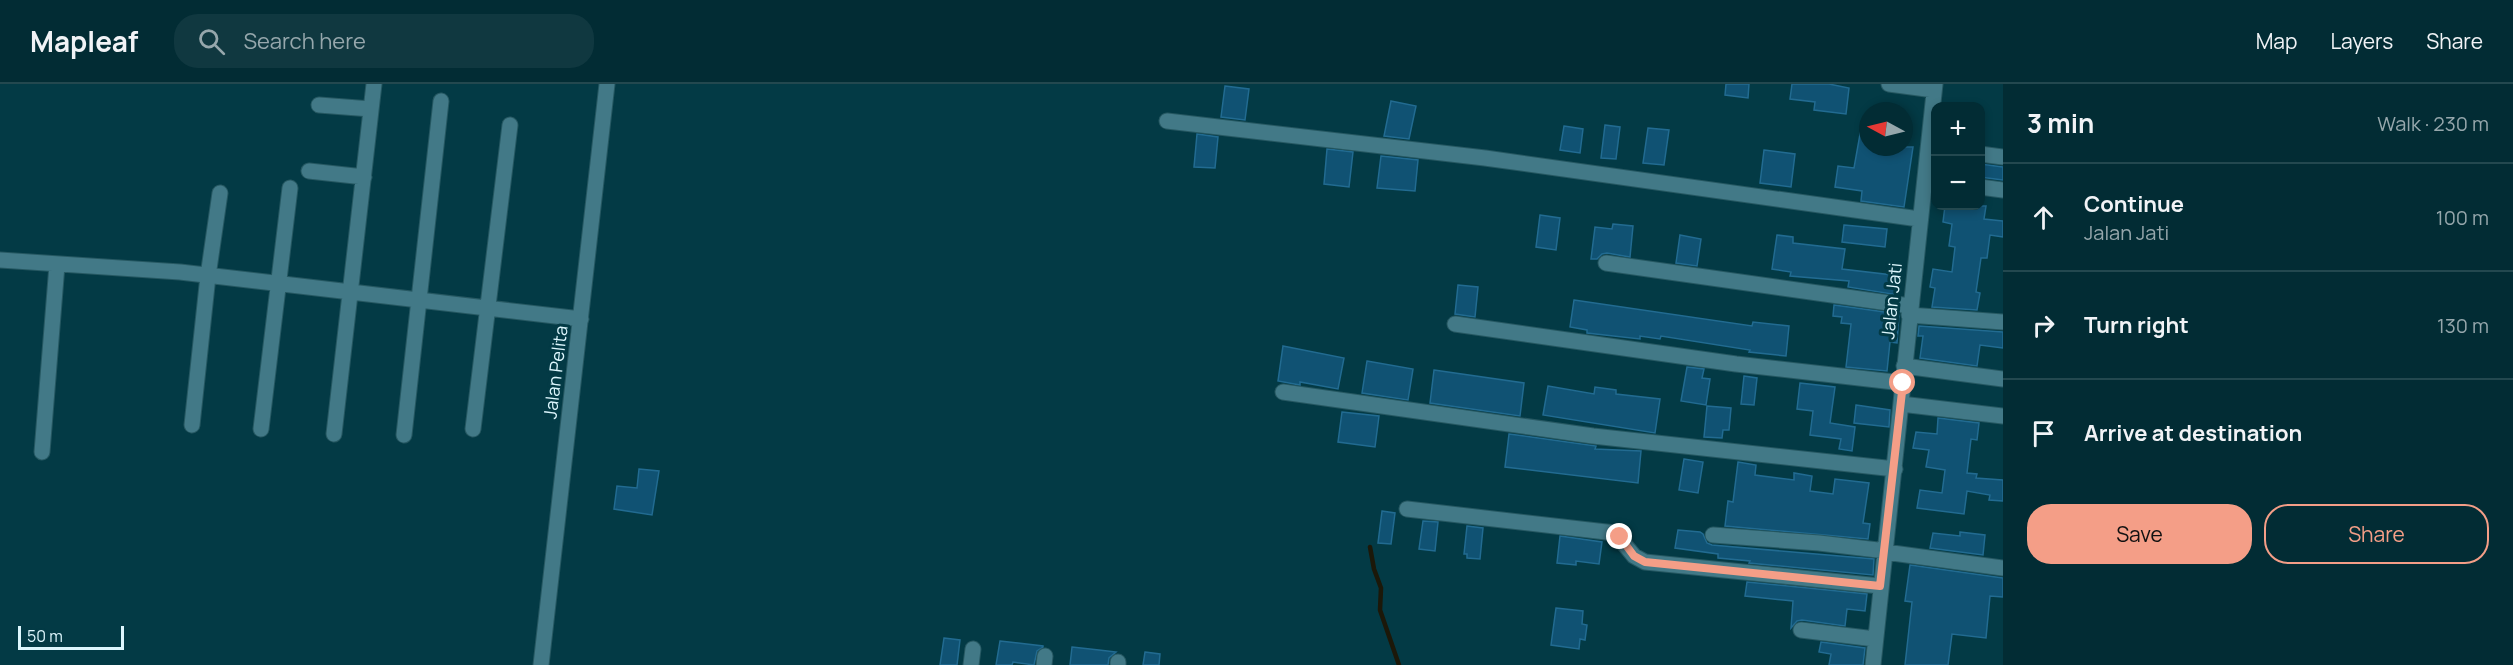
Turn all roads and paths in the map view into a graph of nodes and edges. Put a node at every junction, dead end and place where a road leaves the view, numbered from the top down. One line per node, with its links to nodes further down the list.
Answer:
1 (374, 84): 8 (street)
2 (607, 84): 31 (street, Jalan Pelita)
3 (1889, 84): 4 (street)
4 (1935, 87): 6 (street, Jalan Jati)
5 (441, 101): 28 (street)
6 (1934, 102)
7 (319, 105): 8 (street)
8 (371, 109): 15 (street)
9 (1167, 121): 21 (street)
10 (510, 125): 29 (street)
11 (1985, 155): 13 (street)
12 (1931, 156): 16 (street, Jalan Jati)
13 (2003, 157)
14 (309, 171): 15 (street)
15 (364, 177): 27 (street)
16 (1930, 179): 21 (street, Jalan Jati)
17 (290, 188): 26 (street)
18 (1985, 188): 19 (street)
19 (2003, 190)
20 (220, 193): 25 (street)
21 (1919, 219): 30 (street, Jalan Jati)
22 (0, 260): 24 (street)
23 (1606, 263): 30 (street)
24 (57, 265): 25 (street); 45 (street)
25 (208, 276): 26 (street); 40 (street)
26 (277, 284): 27 (street); 41 (street)
27 (350, 292): 28 (street); 43 (street)
28 (419, 300): 29 (street); 44 (street)
29 (489, 309): 31 (street); 42 (street)
30 (1910, 311): 32 (street); 34 (street, Jalan Jati)
31 (581, 319): 55 (street, Jalan Pelita)
32 (2003, 322)
33 (1455, 324): 36 (street)
34 (1904, 366): 35 (street); 36 (street, Jalan Jati)
35 (2003, 379)
36 (1903, 383): 38 (street, Jalan Jati)
37 (1283, 392): 46 (street)
38 (1901, 404): 39 (street); 46 (street, Jalan Jati)
39 (2003, 416)
40 (192, 425)
41 (261, 429)
42 (473, 429)
43 (334, 434)
44 (404, 435)
45 (42, 452)
46 (1895, 469): 49 (street, Jalan Jati)
47 (1407, 509): 51 (street)
48 (1713, 535): 49 (street)
49 (1885, 551): 50 (street); 51 (street, Jalan Jati)
50 (2003, 568)
51 (1880, 586): 53 (street, Jalan Jati)
52 (1801, 630): 53 (street)
53 (1875, 639): 57 (street, Jalan Jati)
54 (973, 649): 56 (street)
55 (541, 665)
56 (971, 665)
57 (1873, 665)

